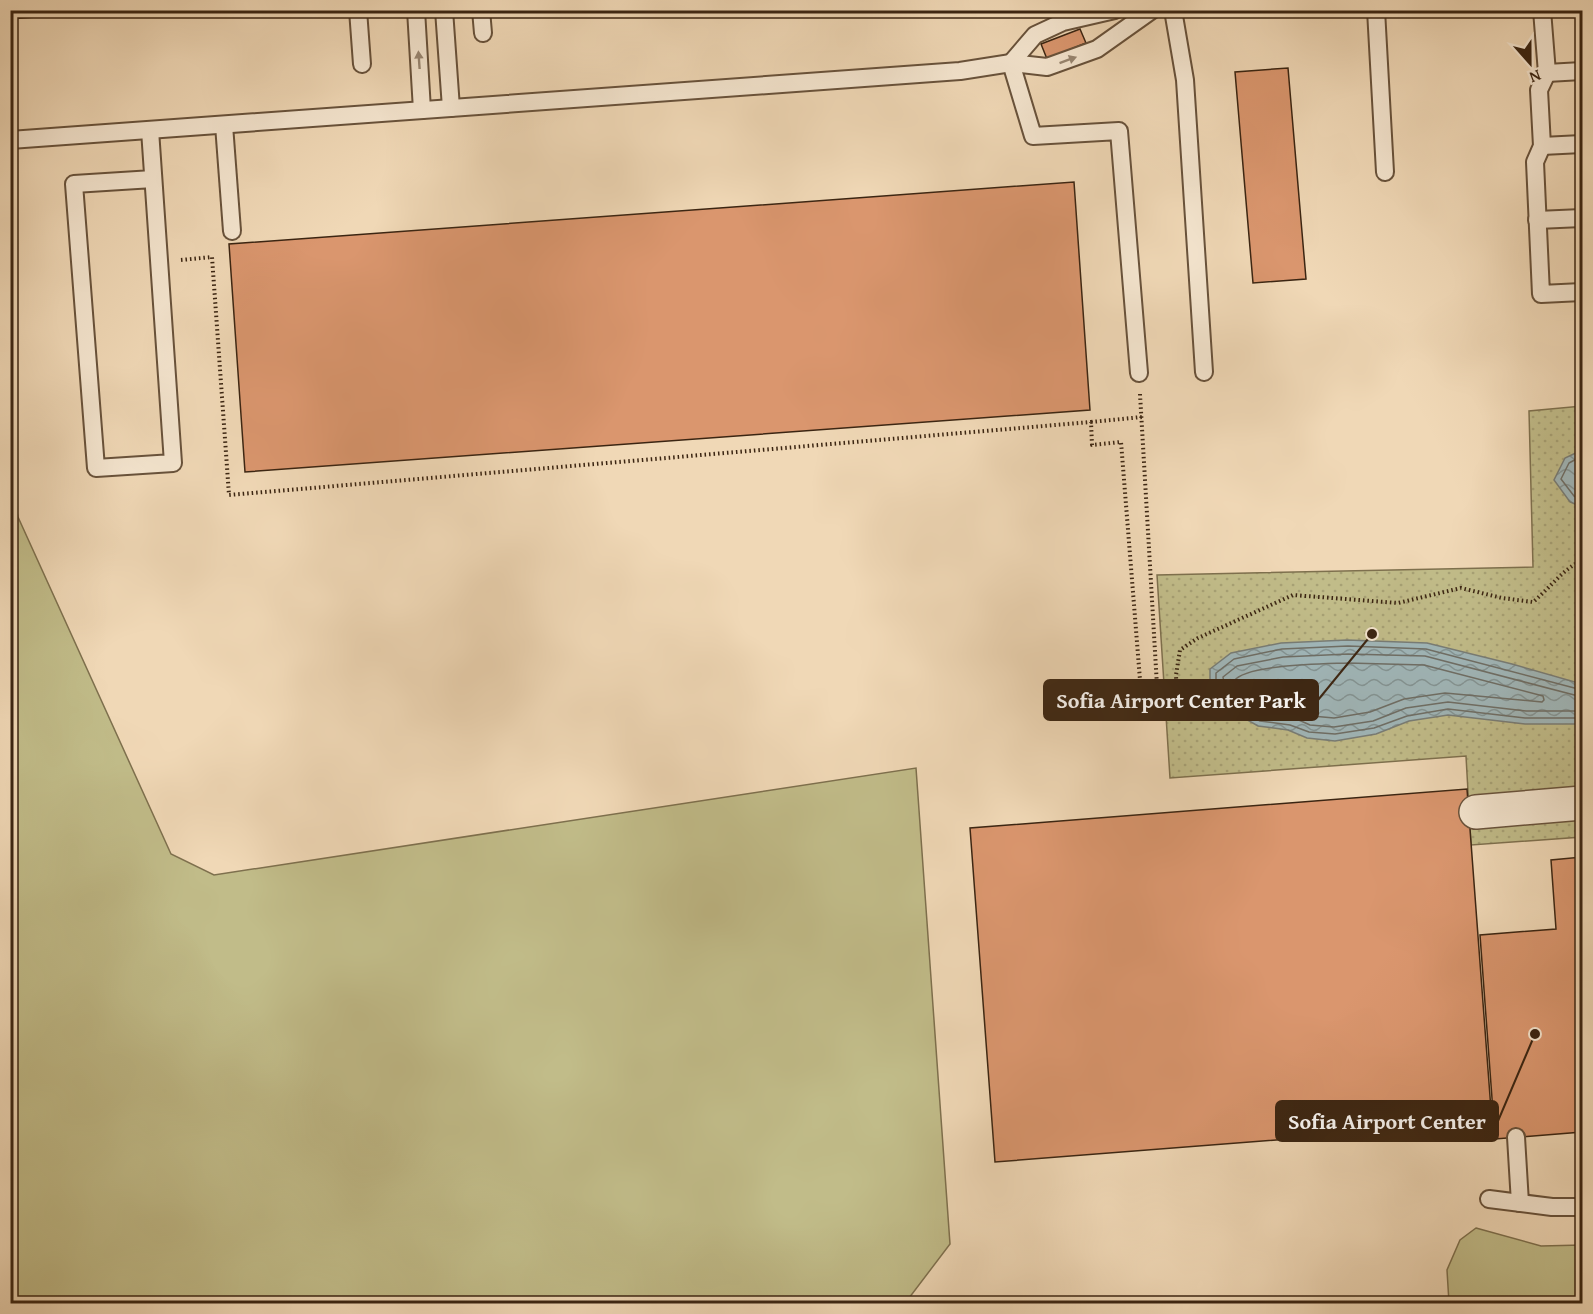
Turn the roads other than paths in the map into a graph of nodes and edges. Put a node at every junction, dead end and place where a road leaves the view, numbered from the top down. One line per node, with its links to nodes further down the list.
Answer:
1 (358, 10): 12 (lane)
2 (416, 10): 16 (lane, one-way to 2)
3 (444, 10): 15 (lane)
4 (481, 10): 10 (lane)
5 (1115, 10): 11 (lane)
6 (1152, 10): 11 (lane, one-way to 6)
7 (1173, 10): 28 (lane)
8 (1376, 10): 22 (lane)
9 (1542, 10): 14 (lane)
10 (483, 33)
11 (1011, 63): 15 (lane); 29 (lane)
12 (362, 64)
13 (1582, 71): 14 (lane)
14 (1547, 73): 21 (lane)
15 (451, 108): 16 (lane)
16 (422, 110): 17 (lane)
17 (224, 125): 18 (lane); 26 (lane)
18 (150, 130): 19 (lane); 23 (lane)
19 (10, 140)
20 (1582, 144): 21 (lane)
21 (1542, 146): 25 (lane)
22 (1385, 172)
23 (153, 179): 23 (lane)
24 (1582, 218): 25 (lane)
25 (1538, 220): 27 (lane)
26 (232, 231)
27 (1582, 292)
28 (1204, 372)
29 (1139, 373)
30 (1582, 803): 31 (street)
31 (1476, 812)
32 (1516, 1137): 34 (lane)
33 (1489, 1199): 34 (lane)
34 (1520, 1203): 35 (lane)
35 (1582, 1207)

